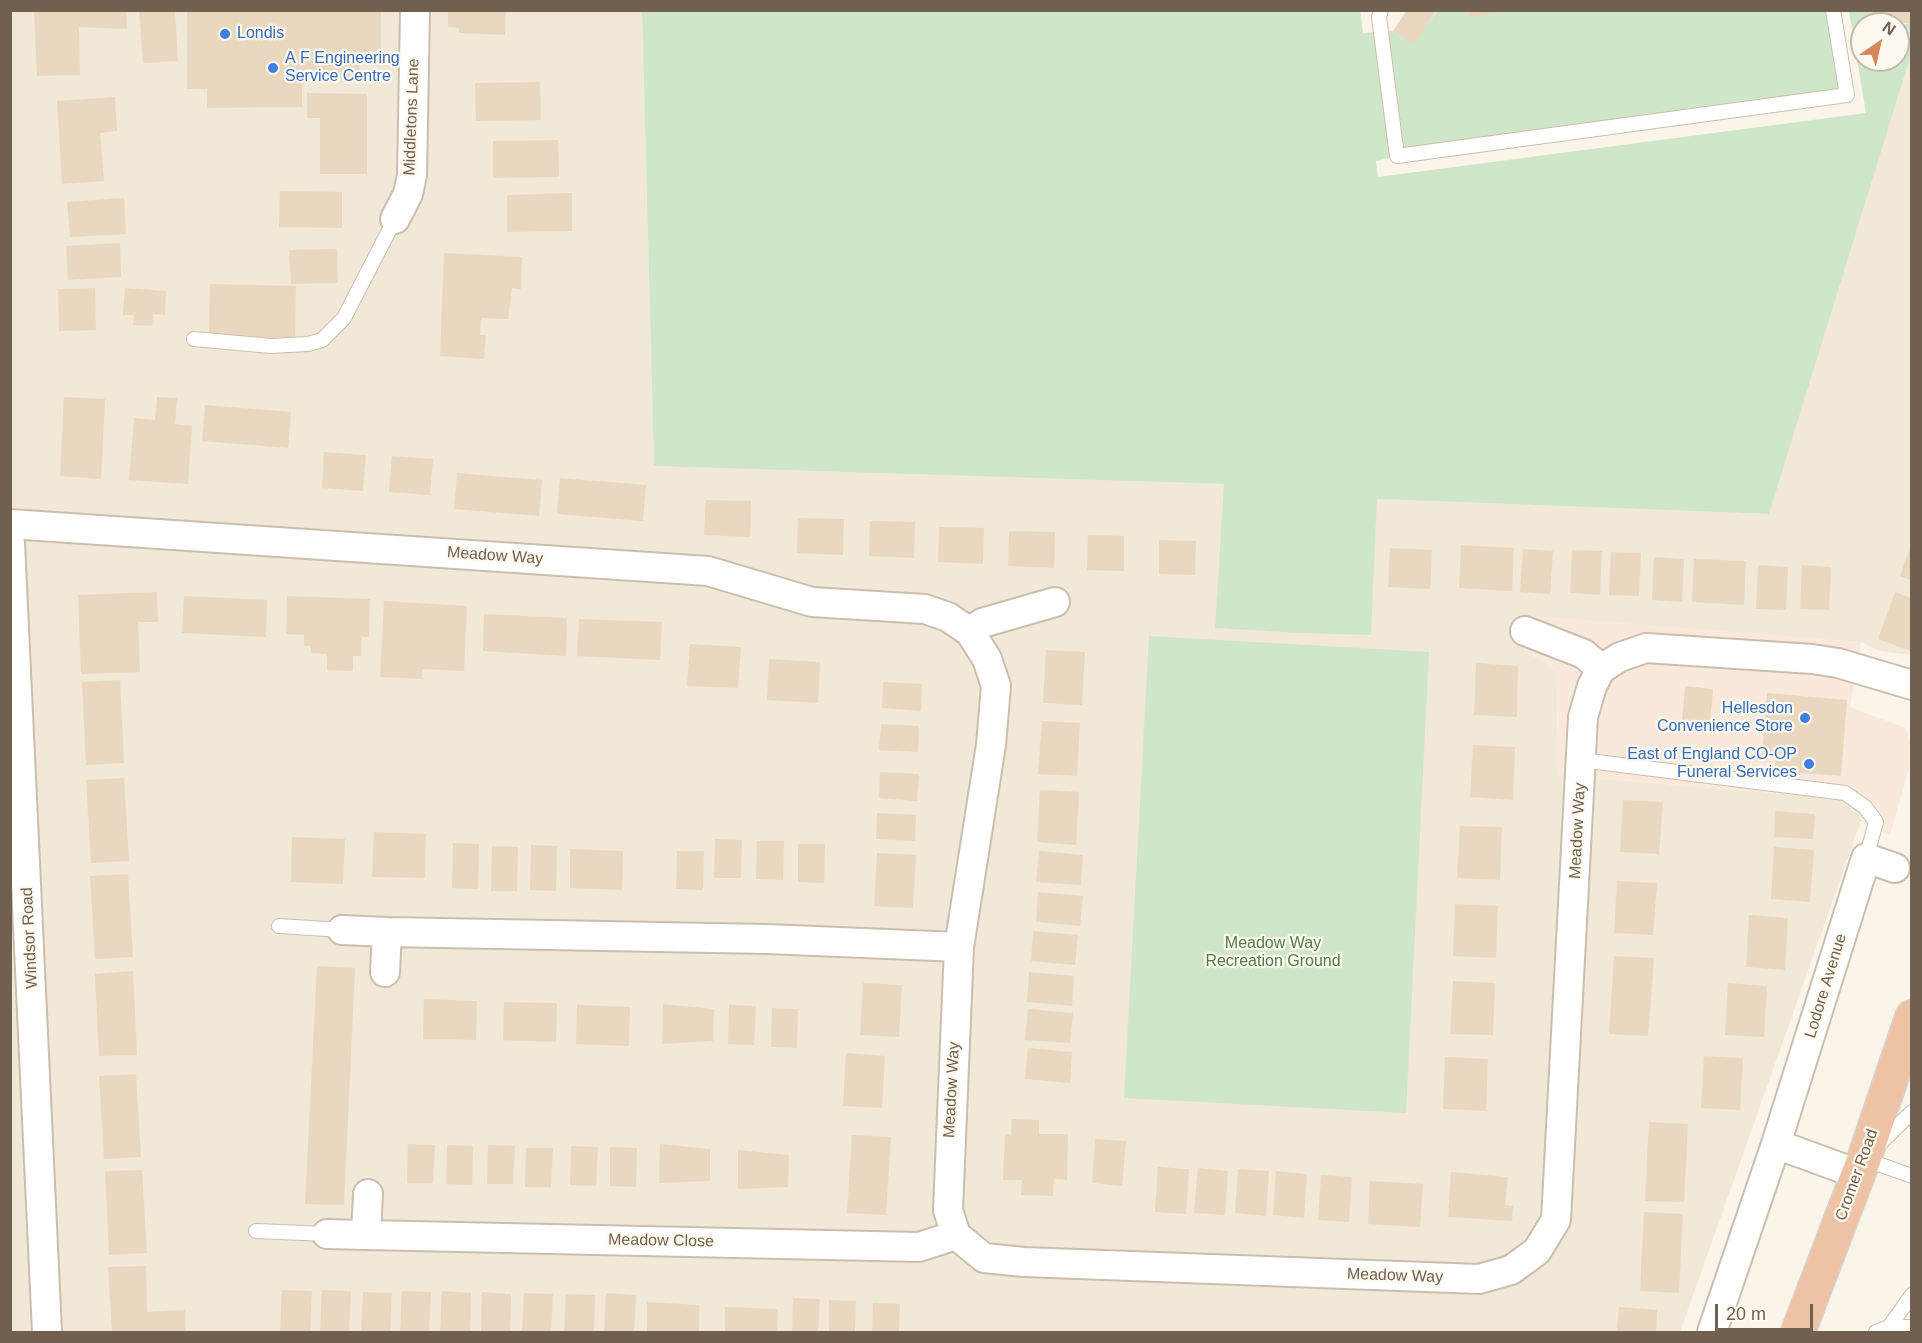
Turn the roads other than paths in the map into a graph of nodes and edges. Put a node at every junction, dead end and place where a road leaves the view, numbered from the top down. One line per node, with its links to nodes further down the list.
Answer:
1 (415, 10): 4 (street, Middletons Lane)
2 (1381, 10): 3 (lane)
3 (1833, 10)
4 (395, 219): 5 (lane)
5 (194, 339)
6 (10, 524): 10 (street, Meadow Way)
7 (10, 543): 34 (street, Windsor Road)
8 (1055, 602): 10 (street)
9 (1525, 631): 11 (street)
10 (970, 632): 19 (street, Meadow Way)
11 (1601, 669): 12 (street); 13 (street, Meadow Way)
12 (1911, 685)
13 (1581, 760): 14 (lane); 30 (street, Meadow Way)
14 (1866, 858): 15 (street); 23 (street, Lodore Avenue)
15 (1895, 868)
16 (279, 926): 17 (lane)
17 (342, 930): 18 (street)
18 (387, 932): 19 (street); 20 (street)
19 (959, 947): 30 (street, Meadow Way)
20 (385, 972)
21 (1911, 1017): 24 (highway, Cromer Road)
22 (1911, 1112): 24 (lane)
23 (1776, 1144): 24 (street); 35 (street, Lodore Avenue)
24 (1861, 1167): 25 (lane); 36 (highway, Cromer Road)
25 (1911, 1176)
26 (368, 1194): 29 (street)
27 (256, 1231): 28 (lane)
28 (327, 1234): 29 (street, Meadow Close)
29 (366, 1235): 30 (street, Meadow Close)
30 (956, 1235)
31 (1911, 1295): 33 (lane)
32 (1911, 1327): 33 (lane)
33 (1883, 1330)
34 (47, 1332)
35 (1712, 1332)
36 (1798, 1332)

